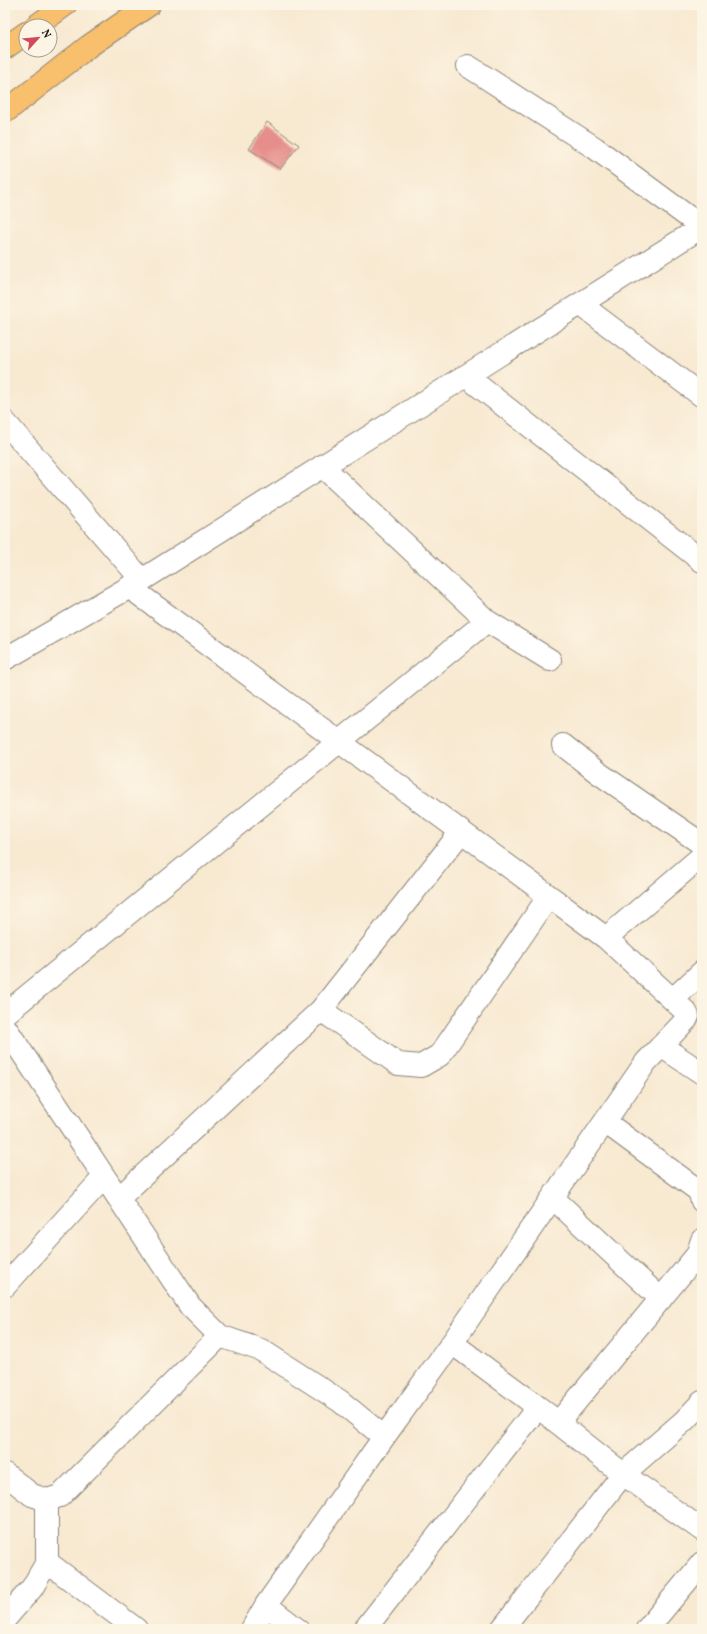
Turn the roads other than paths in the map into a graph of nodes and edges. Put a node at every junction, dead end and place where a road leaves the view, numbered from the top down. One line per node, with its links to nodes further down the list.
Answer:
1 (65, 5): 3 (main road)
2 (148, 5): 7 (main road)
3 (47, 18)
4 (18, 39): 5 (main road)
5 (5, 48)
6 (468, 66): 8 (street)
7 (5, 112)
8 (702, 227): 9 (street)
9 (580, 304): 10 (street); 11 (street)
10 (466, 376): 13 (street); 14 (street)
11 (702, 396)
12 (5, 422): 15 (street)
13 (322, 466): 15 (street); 16 (street)
14 (702, 561)
15 (135, 584): 17 (street); 19 (street)
16 (488, 621): 18 (street); 19 (street)
17 (5, 659)
18 (550, 660)
19 (339, 742): 21 (street); 29 (street)
20 (562, 745): 22 (street)
21 (461, 832): 24 (street); 28 (street)
22 (702, 844)
23 (702, 856): 25 (street)
24 (549, 896): 25 (street); 28 (street)
25 (606, 938): 27 (street)
26 (702, 972): 27 (street)
27 (672, 999): 31 (street)
28 (321, 1010): 35 (street)
29 (5, 1014)
30 (5, 1027): 34 (street)
31 (661, 1046): 32 (street); 33 (street)
32 (702, 1073)
33 (605, 1122): 36 (street); 37 (street)
34 (104, 1177): 35 (street); 39 (street)
35 (119, 1198): 41 (street)
36 (553, 1198): 40 (street); 42 (street)
37 (702, 1201)
38 (702, 1240): 40 (street)
39 (5, 1286)
40 (661, 1299): 45 (street)
41 (220, 1336): 46 (street); 49 (street)
42 (452, 1343): 44 (street); 46 (street)
43 (702, 1402): 48 (street)
44 (538, 1407): 45 (street); 58 (street)
45 (558, 1423): 48 (street)
46 (384, 1437): 53 (street)
47 (5, 1474): 49 (street)
48 (623, 1474): 50 (street); 59 (street)
49 (47, 1500): 51 (street)
50 (702, 1530)
51 (46, 1562): 54 (street); 55 (street)
52 (702, 1563): 60 (street)
53 (266, 1605): 56 (street); 57 (street)
54 (5, 1619)
55 (136, 1629)
56 (252, 1629)
57 (297, 1629)
58 (365, 1629)
59 (502, 1629)
60 (647, 1629)

